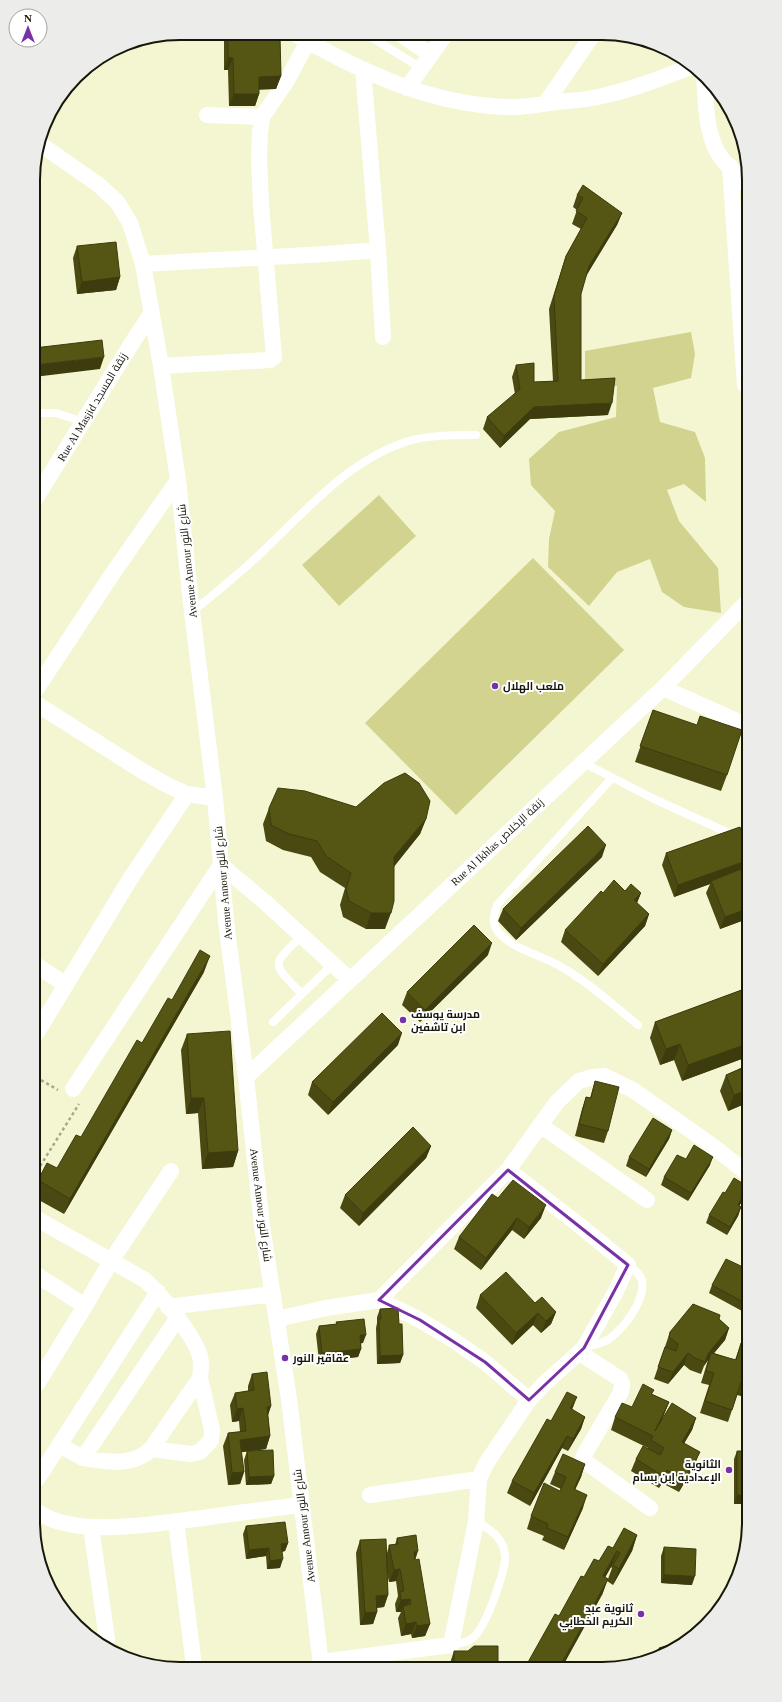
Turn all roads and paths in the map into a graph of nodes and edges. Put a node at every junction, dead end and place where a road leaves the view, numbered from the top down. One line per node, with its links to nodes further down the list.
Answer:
1 (303, 40): 15 (street)
2 (312, 40): 10 (street)
3 (376, 40): 8 (lane)
4 (409, 40): 7 (street)
5 (442, 40): 7 (street)
6 (589, 40): 13 (street)
7 (431, 54): 8 (street)
8 (421, 68): 12 (street)
9 (686, 68): 13 (street)
10 (363, 70): 12 (street); 19 (street)
11 (705, 85): 17 (street)
12 (407, 88): 13 (street)
13 (545, 104)
14 (207, 115): 15 (street)
15 (262, 117): 20 (street)
16 (44, 147): 21 (street, Avenue Annour شارع النور)
17 (730, 166): 18 (street); 22 (street)
18 (742, 181)
19 (378, 250): 20 (street); 25 (street)
20 (266, 258): 21 (street); 26 (street)
21 (143, 264): 23 (street, Avenue Annour شارع النور)
22 (740, 285): 24 (street)
23 (151, 314): 26 (street, Avenue Annour شارع النور); 28 (street, Rue Al Masjid زنقة المسجد)
24 (742, 323)
25 (383, 337)
26 (161, 366): 30 (street, Avenue Annour شارع النور)
27 (40, 413): 28 (lane)
28 (84, 422): 31 (street, Rue Al Masjid زنقة المسجد)
29 (476, 435): 33 (lane)
30 (178, 480): 33 (street, Avenue Annour شارع النور); 34 (street)
31 (40, 492)
32 (742, 608): 35 (street, Rue Al Ikhlas زنقة الإخلاص)
33 (192, 612): 41 (street, Avenue Annour شارع النور)
34 (40, 683)
35 (663, 688): 37 (street); 38 (street, Rue Al Ikhlas زنقة الإخلاص)
36 (40, 706): 40 (street)
37 (742, 723)
38 (582, 762): 39 (lane); 47 (street, Rue Al Ikhlas زنقة الإخلاص)
39 (612, 778): 42 (lane); 51 (lane)
40 (187, 794): 41 (street); 48 (street)
41 (215, 798): 43 (street, Avenue Annour شارع النور)
42 (742, 839)
43 (221, 865): 44 (street); 53 (street, Avenue Annour شارع النور); 55 (street)
44 (302, 936): 45 (street); 49 (lane)
45 (333, 964): 47 (street); 49 (lane)
46 (40, 968): 48 (street)
47 (350, 980): 53 (street, Rue Al Ikhlas زنقة الإخلاص)
48 (66, 984): 52 (street)
49 (302, 994): 50 (lane)
50 (273, 1022)
51 (638, 1026)
52 (40, 1027)
53 (246, 1078): 67 (street, Avenue Annour شارع النور)
54 (40, 1079): 55 (path)
55 (69, 1094): 57 (path)
56 (540, 1125): 58 (street); 59 (street); 61 (street)
57 (40, 1166)
58 (742, 1169)
59 (508, 1170): 64 (street); 68 (street)
60 (171, 1171): 63 (street)
61 (647, 1200)
62 (40, 1221): 63 (street)
63 (111, 1261): 66 (street); 69 (street)
64 (628, 1265): 72 (street); 72 (lane)
65 (40, 1277): 69 (street)
66 (158, 1292): 70 (street); 76 (street)
67 (273, 1294): 70 (street); 71 (street, Avenue Annour شارع النور)
68 (379, 1300): 71 (street); 75 (street)
69 (85, 1306): 74 (street)
70 (173, 1313): 73 (street); 78 (street)
71 (277, 1319): 82 (street, Avenue Annour شارع النور)
72 (582, 1350): 75 (street); 83 (street)
73 (200, 1378): 77 (street); 77 (street)
74 (40, 1381)
75 (529, 1400): 80 (street)
76 (59, 1445): 78 (street); 79 (street)
77 (150, 1449): 78 (street)
78 (82, 1458)
79 (40, 1475)
80 (479, 1479): 81 (street); 86 (street)
81 (370, 1495)
82 (301, 1505): 85 (street); 91 (street, Avenue Annour شارع النور)
83 (650, 1508)
84 (40, 1515): 87 (street)
85 (176, 1521): 87 (street); 90 (street)
86 (476, 1522): 89 (street); 89 (lane)
87 (91, 1527): 88 (street)
88 (107, 1639)
89 (451, 1645): 92 (street)
90 (194, 1662)
91 (321, 1662)
92 (335, 1662)

